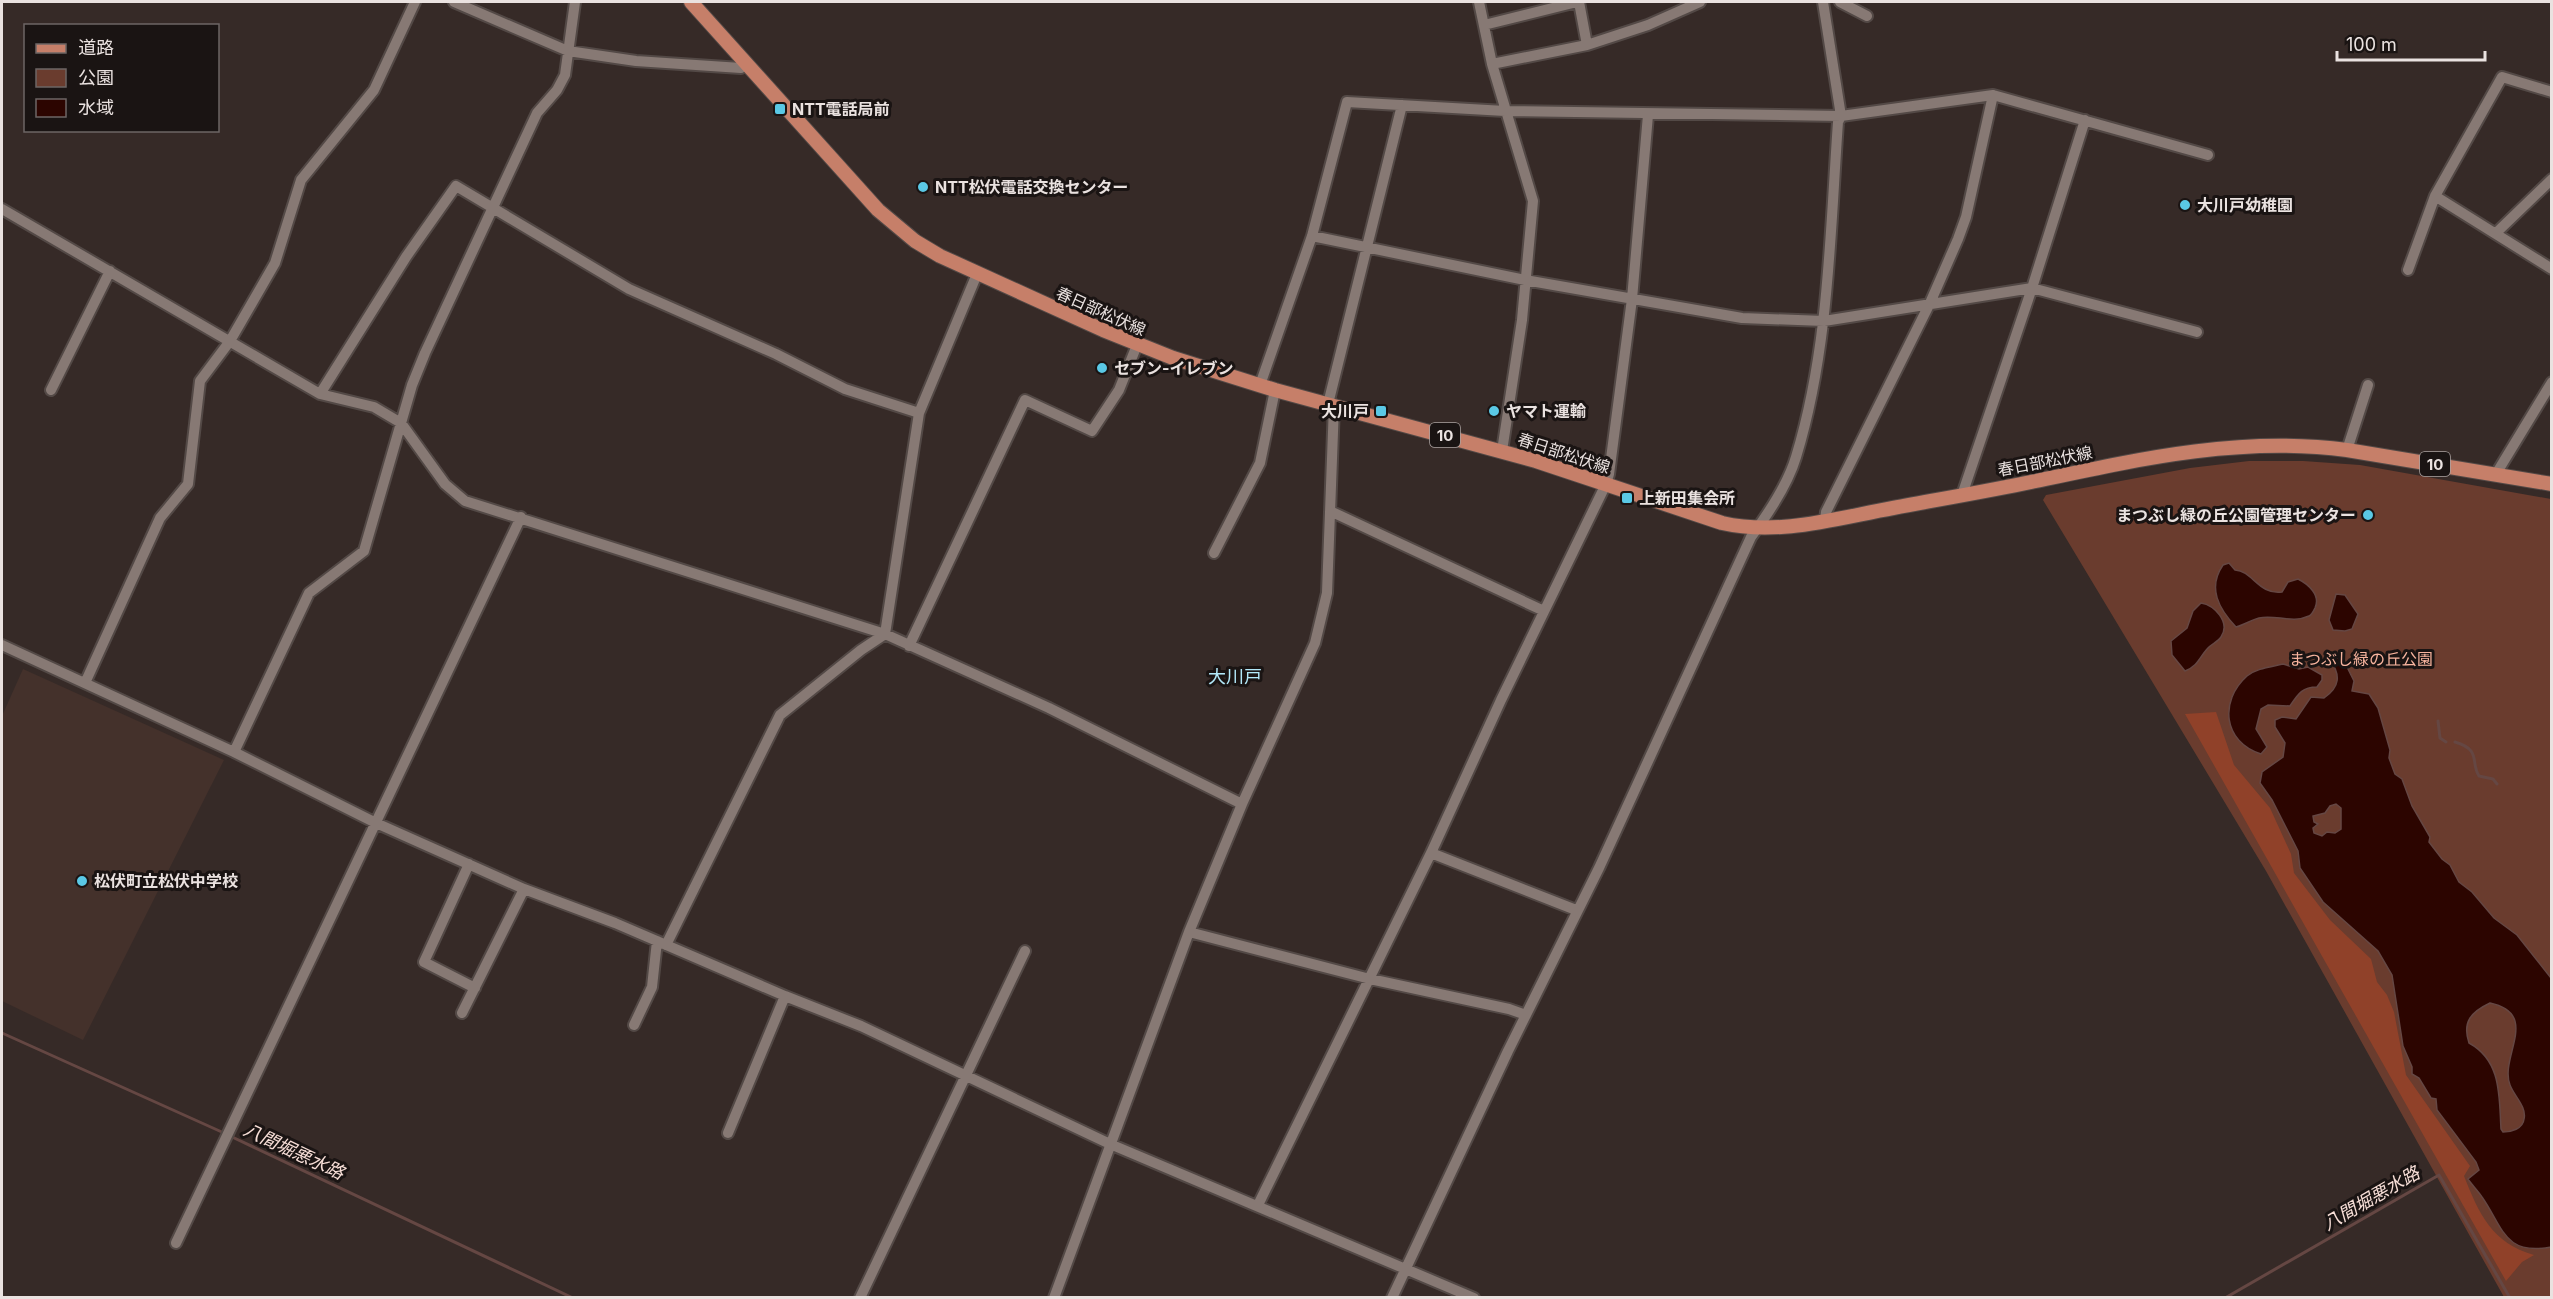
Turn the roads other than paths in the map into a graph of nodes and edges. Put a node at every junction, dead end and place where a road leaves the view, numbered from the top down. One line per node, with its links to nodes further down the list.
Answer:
1 (415, 2): 41 (street)
2 (454, 2): 13 (street)
3 (575, 2): 13 (street)
4 (691, 2): 34 (main road, 春日部松伏線 / 10)
5 (1479, 2): 11 (street)
6 (1578, 2): 11 (street); 12 (street)
7 (1700, 2): 12 (street)
8 (1823, 2): 21 (street)
9 (1840, 2): 10 (street)
10 (1867, 16)
11 (1484, 25): 14 (street)
12 (1587, 45): 14 (street)
13 (568, 51): 15 (street); 26 (street)
14 (1492, 64): 19 (street)
15 (741, 68)
16 (2552, 92): 25 (street)
17 (1993, 95): 21 (street); 22 (street); 38 (street)
18 (1402, 105): 19 (street); 29 (street); 30 (street)
19 (1505, 111): 20 (street); 35 (street)
20 (1648, 115): 21 (street); 37 (street)
21 (1841, 116): 39 (street)
22 (2085, 120): 23 (street); 36 (street)
23 (2208, 155)
24 (2552, 179): 28 (street)
25 (2435, 196): 28 (street); 32 (street)
26 (494, 207): 48 (street); 50 (street); 51 (street)
27 (2, 209): 33 (street)
28 (2496, 233): 31 (street)
29 (1312, 236): 30 (street); 44 (street)
30 (1367, 247): 35 (street); 49 (street)
31 (2552, 269)
32 (2408, 270)
33 (110, 271): 41 (street); 46 (street)
34 (977, 274): 42 (main road, 春日部松伏線 / 10); 50 (street)
35 (1525, 280): 37 (street); 53 (street)
36 (2032, 288): 38 (street); 40 (street); 57 (street)
37 (1632, 299): 39 (street); 55 (street)
38 (1930, 303): 39 (street); 60 (street)
39 (1824, 321): 61 (street)
40 (2197, 332)
41 (230, 341): 48 (street); 67 (street)
42 (1137, 345): 44 (main road, 春日部松伏線 / 10); 66 (street)
43 (2552, 382): 54 (street)
44 (1260, 385): 47 (main road, 春日部松伏線 / 10)
45 (2368, 385): 52 (street)
46 (51, 390)
47 (1275, 390): 49 (main road, 春日部松伏線 / 10); 62 (street)
48 (320, 394): 51 (street)
49 (1331, 404): 53 (main road, 春日部松伏線 / 10); 58 (street)
50 (919, 413): 64 (street)
51 (400, 423): 59 (street); 68 (street)
52 (2347, 450): 54 (main road, 春日部松伏線 / 10); 57 (main road, 春日部松伏線 / 10)
53 (1502, 451): 55 (main road, 春日部松伏線 / 10)
54 (2496, 474): 56 (main road, 春日部松伏線 / 10)
55 (1606, 484): 61 (main road, 春日部松伏線 / 10); 63 (street)
56 (2552, 484)
57 (1962, 495): 60 (main road, 春日部松伏線 / 10)
58 (1330, 511): 63 (street); 69 (street)
59 (521, 517): 64 (street); 70 (street)
60 (1825, 520): 61 (main road, 春日部松伏線 / 10)
61 (1757, 529): 74 (street)
62 (1214, 553)
63 (1544, 611): 71 (street)
64 (885, 634): 66 (street); 76 (street)
65 (2, 645): 67 (street)
66 (909, 646): 69 (street)
67 (85, 683): 68 (street)
68 (234, 752): 70 (street)
69 (1242, 804): 75 (street)
70 (376, 823): 72 (street); 88 (street)
71 (1431, 853): 74 (street); 78 (street)
72 (469, 864): 73 (street); 79 (street)
73 (524, 889): 76 (street); 79 (street)
74 (1576, 910): 82 (street)
75 (1189, 932): 78 (street); 86 (street)
76 (662, 943): 80 (street); 83 (street)
77 (1025, 951): 84 (street)
78 (1370, 979): 82 (street); 87 (street)
79 (475, 988): 81 (street)
80 (785, 996): 84 (street); 85 (street)
81 (462, 1013)
82 (1526, 1015): 89 (street)
83 (633, 1024)
84 (967, 1076): 86 (street); 90 (street)
85 (728, 1133)
86 (1110, 1144): 87 (street); 91 (street)
87 (1258, 1205): 89 (street)
88 (176, 1243)
89 (1406, 1269): 92 (street); 93 (street)
90 (860, 1298)
91 (1054, 1298)
92 (1392, 1298)
93 (1474, 1298)

